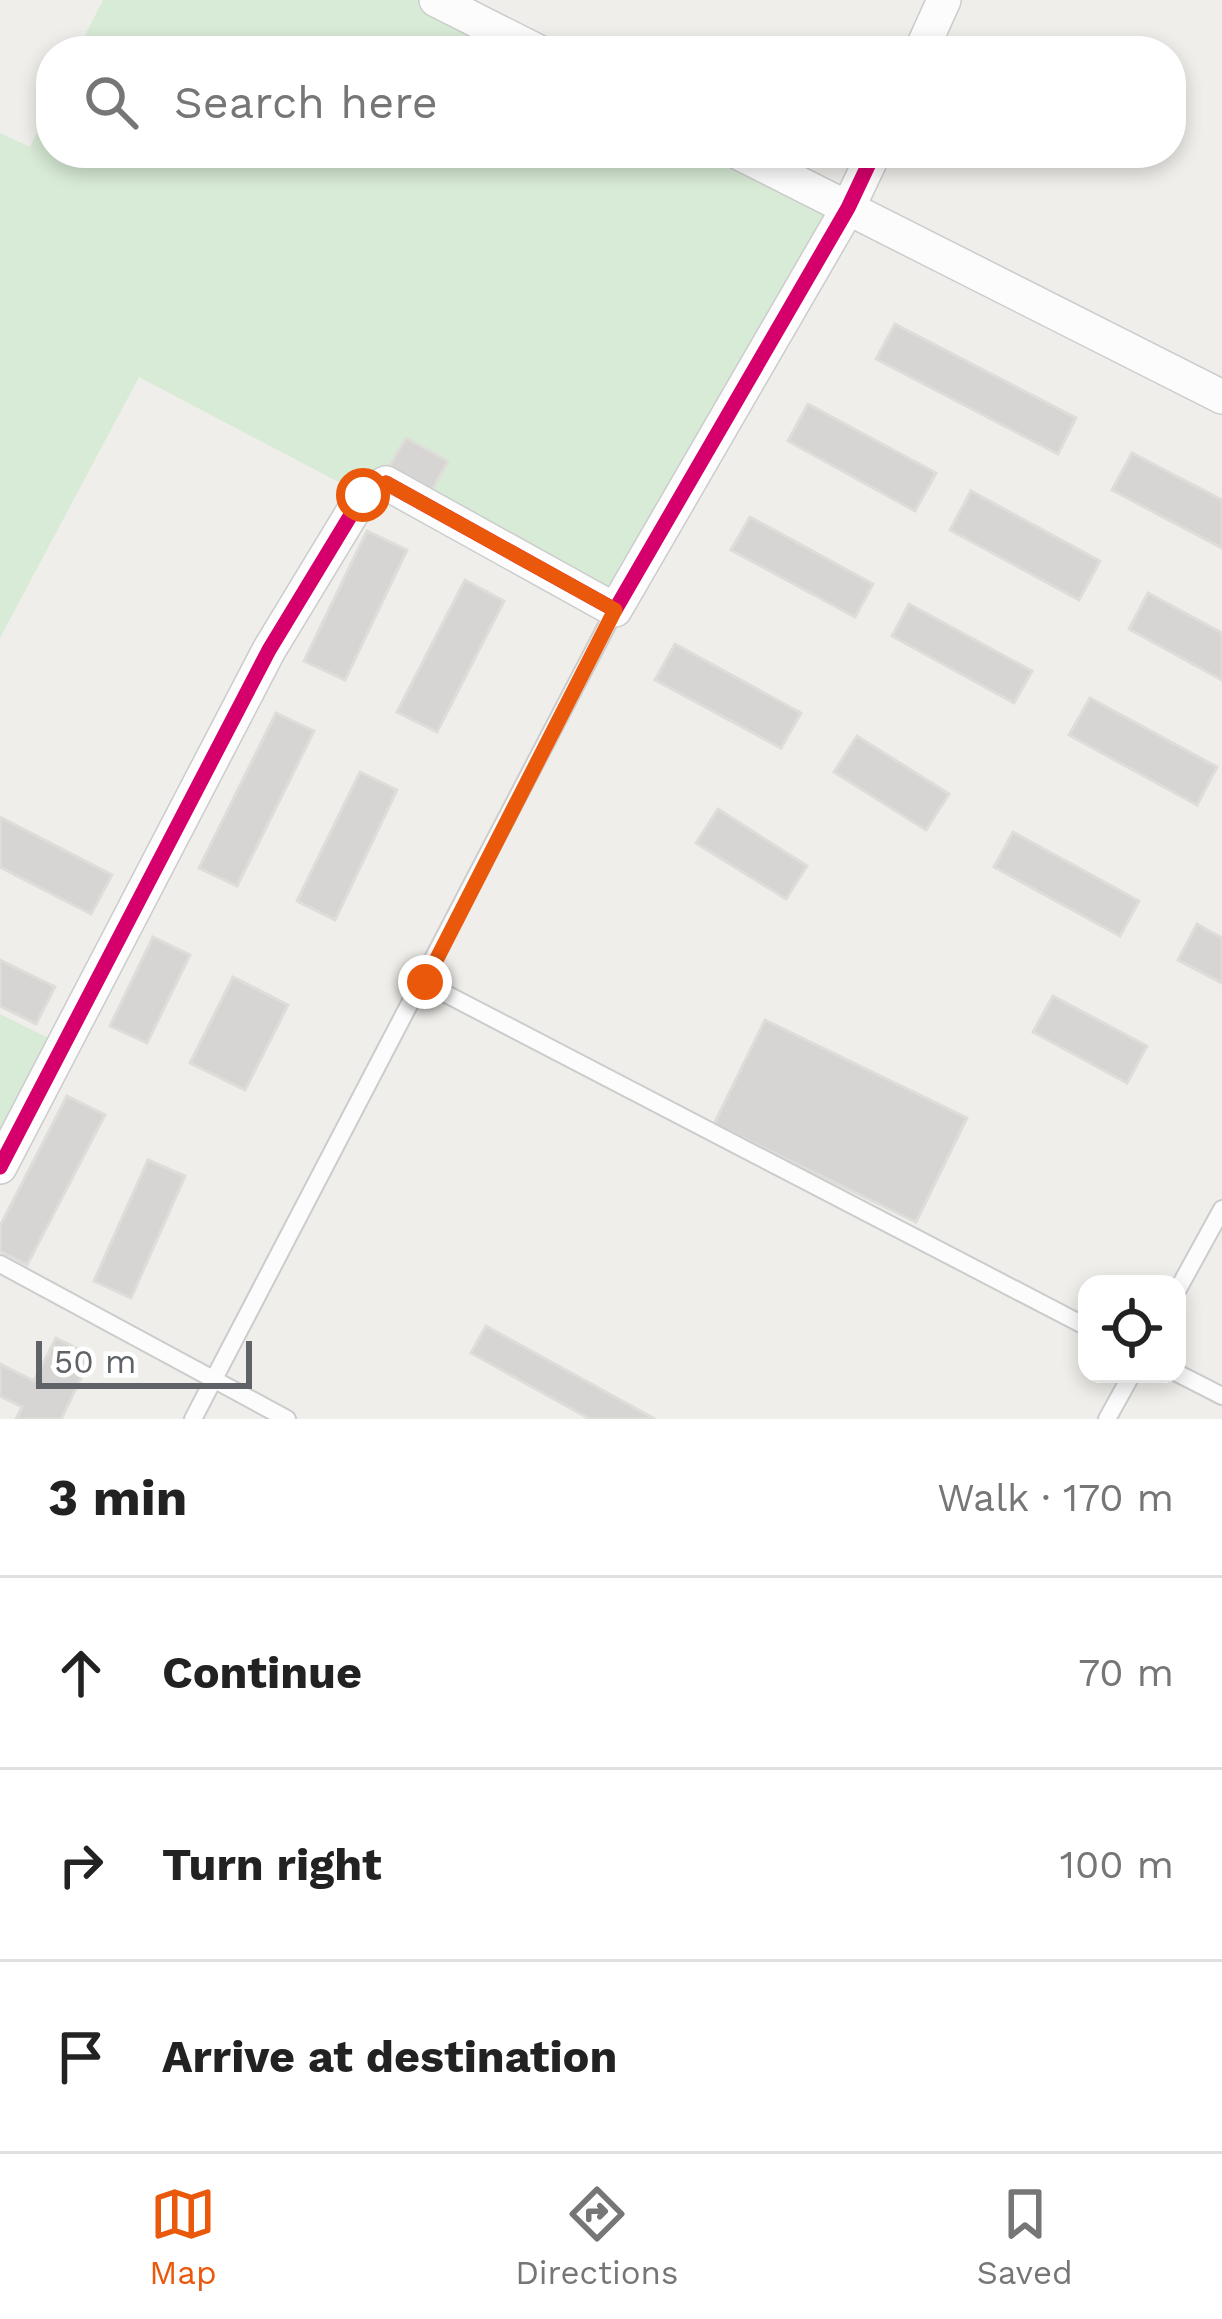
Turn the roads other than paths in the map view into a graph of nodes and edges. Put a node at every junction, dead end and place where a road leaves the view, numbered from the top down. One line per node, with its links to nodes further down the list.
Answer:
1 (436, 0): 3 (street)
2 (944, 0): 4 (street)
3 (507, 36)
4 (928, 36)
5 (769, 168): 7 (street)
6 (867, 168): 7 (street)
7 (848, 208): 8 (street); 9 (street)
8 (1222, 397)
9 (615, 610): 10 (lane); 11 (street)
10 (425, 982): 15 (lane); 17 (lane)
11 (0, 1167)
12 (1222, 1209): 14 (lane)
13 (0, 1264): 17 (lane)
14 (1186, 1275)
15 (1078, 1322)
16 (1186, 1378): 19 (lane)
17 (214, 1379): 20 (lane); 21 (lane)
18 (1127, 1383): 22 (lane)
19 (1222, 1396)
20 (193, 1419)
21 (287, 1419)
22 (1107, 1419)

